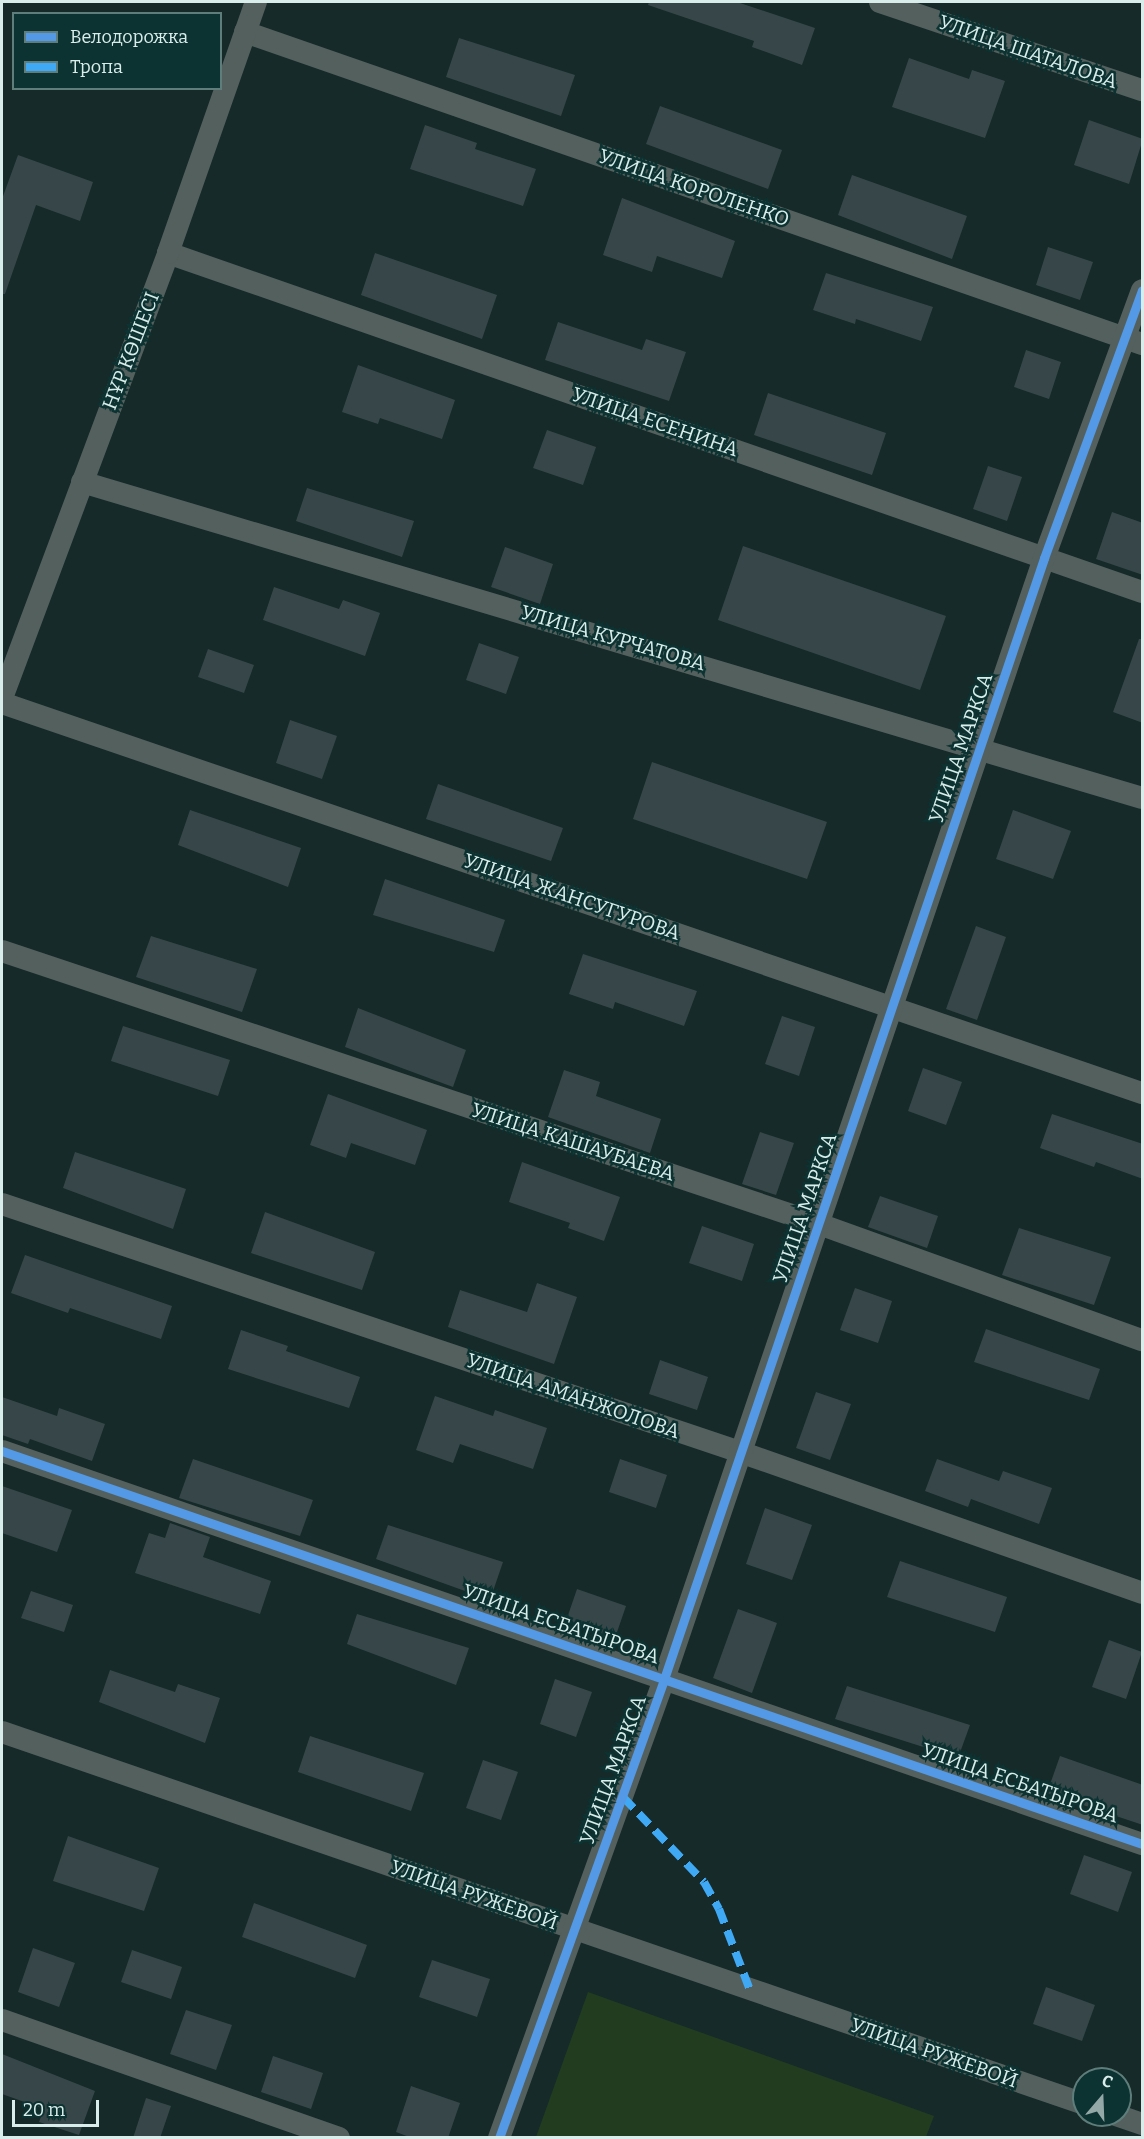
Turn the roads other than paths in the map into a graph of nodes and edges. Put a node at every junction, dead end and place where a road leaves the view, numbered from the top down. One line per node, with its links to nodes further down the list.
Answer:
1 (256, 2): 3 (street, НҰР КӨШЕСІ)
2 (880, 2): 4 (street, УЛИЦА ШАТАЛОВА)
3 (245, 32): 5 (street, НҰР КӨШЕСІ); 7 (street, УЛИЦА КОРОЛЕНКО)
4 (1143, 90)
5 (168, 253): 8 (street, НҰР КӨШЕСІ); 9 (street, УЛИЦА ЕСЕНИНА)
6 (1143, 290): 7 (street, УЛИЦА МАРКСА)
7 (1134, 341): 9 (street, УЛИЦА МАРКСА)
8 (82, 482): 11 (street, НҰР КӨШЕСІ); 12 (street, УЛИЦА КУРЧАТОВА)
9 (1044, 558): 10 (street, УЛИЦА ЕСЕНИНА); 12 (street, УЛИЦА МАРКСА)
10 (1143, 592)
11 (2, 701): 15 (street, УЛИЦА ЖАНСУГУРОВА)
12 (981, 747): 13 (street, УЛИЦА КУРЧАТОВА); 15 (street, УЛИЦА МАРКСА)
13 (1143, 798)
14 (2, 951): 18 (street, УЛИЦА КАШАУБАЕВА)
15 (893, 1006): 16 (street, УЛИЦА ЖАНСУГУРОВА); 18 (street, УЛИЦА МАРКСА)
16 (1143, 1092)
17 (2, 1204): 21 (street, УЛИЦА АМАНЖОЛОВА)
18 (819, 1224): 19 (street, УЛИЦА КАШАУБАЕВА); 21 (street, УЛИЦА МАРКСА)
19 (1143, 1340)
20 (2, 1450): 23 (street, УЛИЦА ЕСБАТЫРОВА)
21 (740, 1452): 22 (street, УЛИЦА АМАНЖОЛОВА); 23 (street, УЛИЦА МАРКСА)
22 (1143, 1593)
23 (664, 1679): 25 (street, УЛИЦА ЕСБАТЫРОВА); 26 (street, УЛИЦА МАРКСА)
24 (2, 1732): 26 (street, УЛИЦА РУЖЕВОЙ)
25 (1143, 1844)
26 (575, 1930): 28 (street, УЛИЦА РУЖЕВОЙ); 30 (street, УЛИЦА МАРКСА)
27 (2, 2020): 29 (street)
28 (1072, 2100)
29 (339, 2138)
30 (499, 2138)

